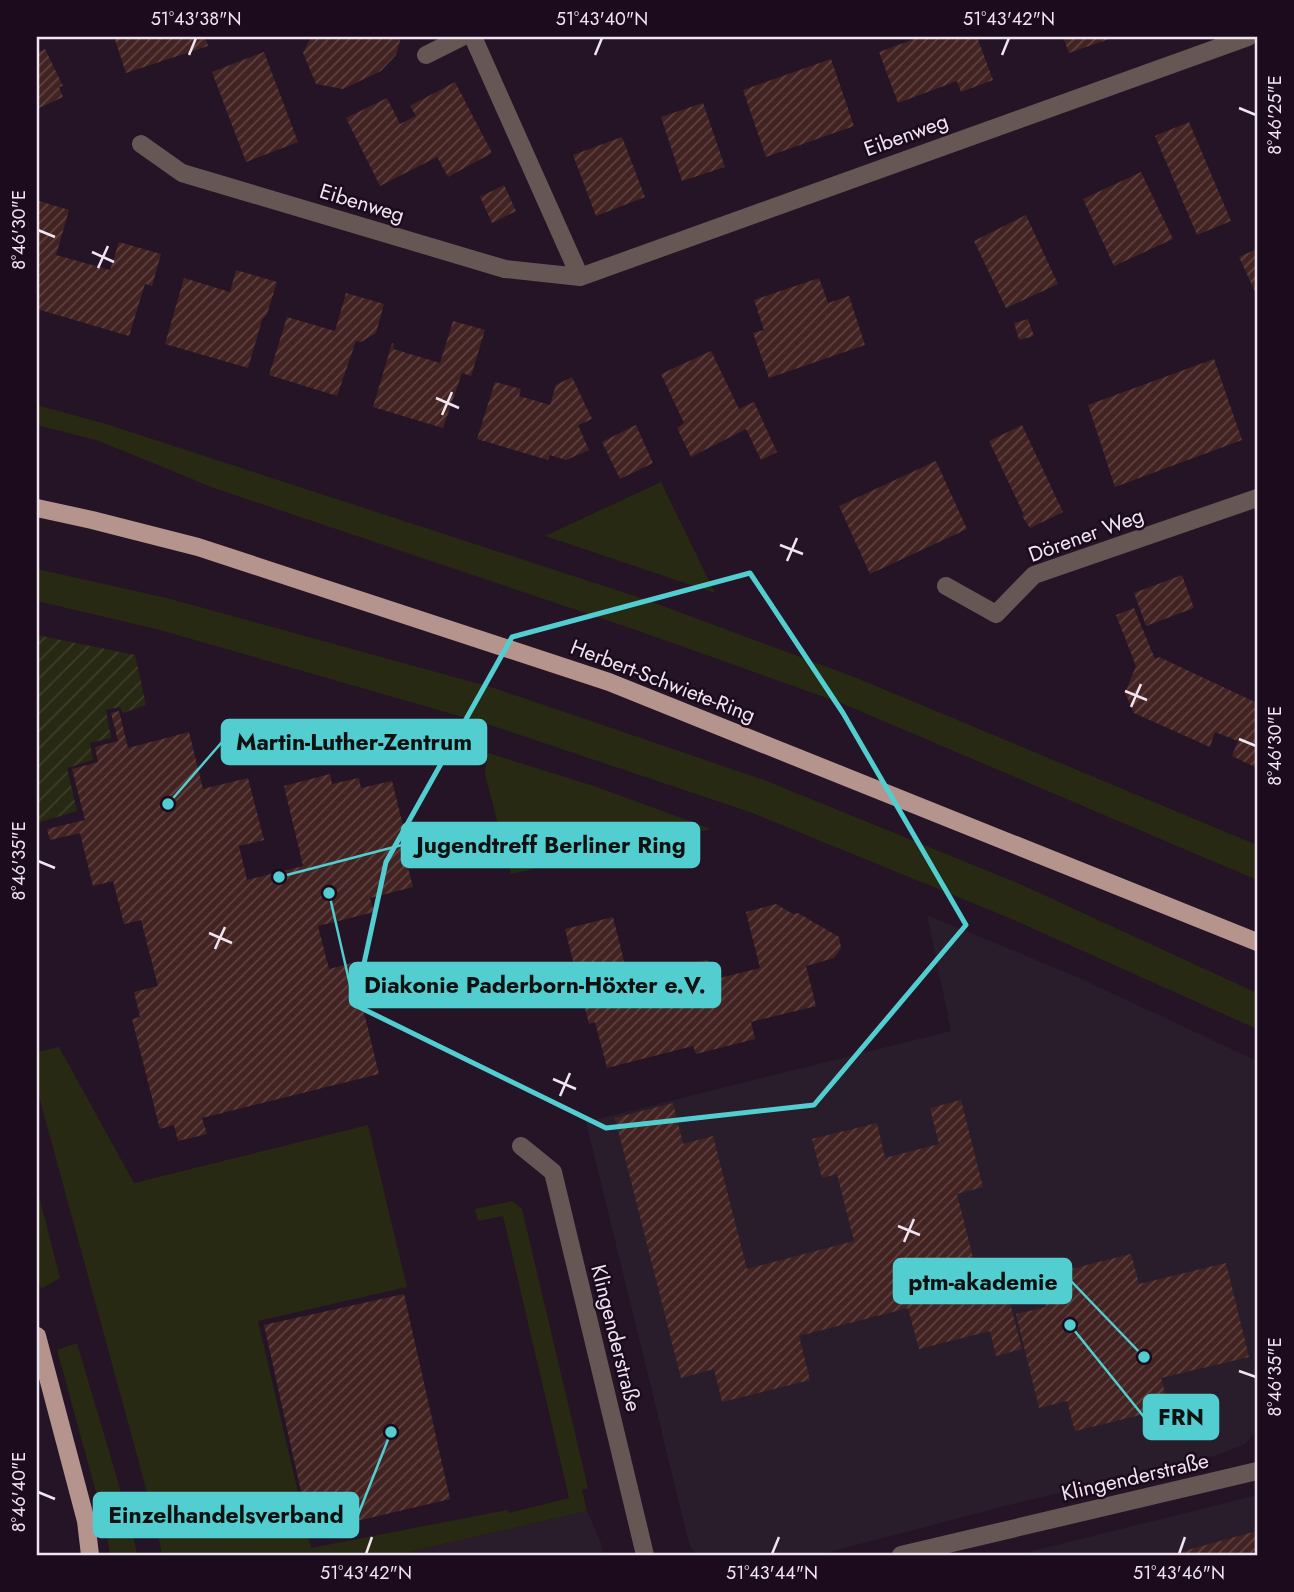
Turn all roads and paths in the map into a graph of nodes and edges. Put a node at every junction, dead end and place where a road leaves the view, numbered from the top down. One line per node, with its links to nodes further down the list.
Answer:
1 (462, 37): 4 (street)
2 (473, 37): 6 (street)
3 (1248, 37): 6 (street, Eibenweg)
4 (426, 55)
5 (141, 144): 6 (street, Eibenweg)
6 (580, 276)
7 (1257, 498): 11 (street, Dörener Weg)
8 (37, 508): 9 (main road, Herbert-Schwiete-Ring)
9 (63, 514): 10 (main road); 12 (main road, Herbert-Schwiete-Ring)
10 (37, 521)
11 (946, 586)
12 (1257, 942)
13 (521, 1146): 17 (street, Klingenderstraße)
14 (37, 1336): 16 (main road)
15 (1257, 1471): 18 (street, Klingenderstraße)
16 (90, 1555)
17 (645, 1555)
18 (901, 1555)

